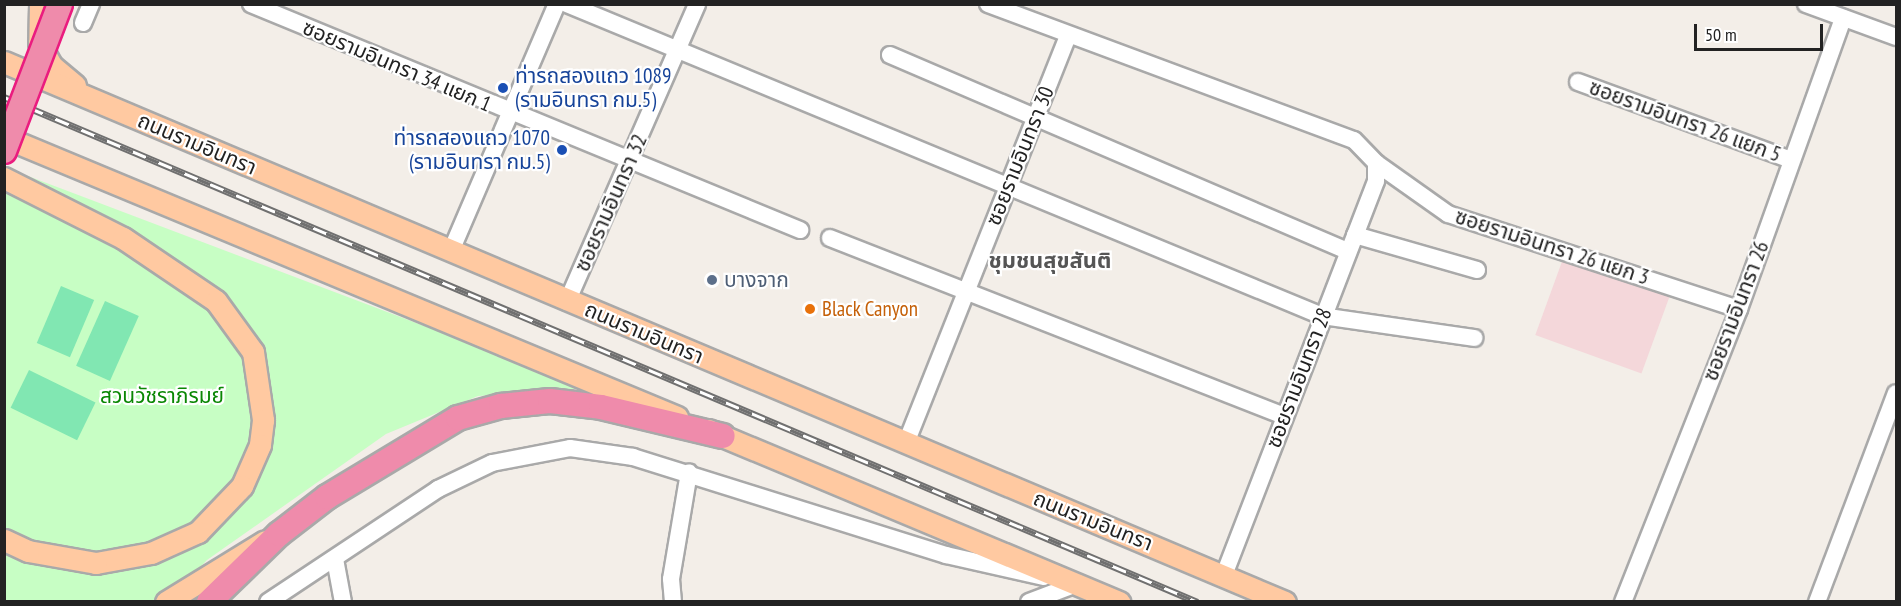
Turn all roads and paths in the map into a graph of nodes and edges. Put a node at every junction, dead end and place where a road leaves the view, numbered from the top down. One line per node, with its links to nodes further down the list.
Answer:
1 (40, 4): 18 (main road)
2 (60, 4): 22 (highway, bridge)
3 (91, 4): 11 (street)
4 (251, 4): 19 (street, ซอยรามอินทรา 34 แยก 1)
5 (557, 4): 19 (street)
6 (567, 4): 14 (street)
7 (697, 4): 14 (street, ซอยรามอินทรา 32)
8 (988, 4): 12 (street, ซอยรามอินทรา 26 แยก 3)
9 (1806, 4): 10 (street)
10 (1843, 18): 13 (street); 23 (street, ซอยรามอินทรา 26)
11 (83, 23)
12 (1068, 36): 20 (street, ซอยรามอินทรา 30); 24 (street, ซอยรามอินทรา 26 แยก 3)
13 (1896, 37)
14 (679, 48): 25 (street, ซอยรามอินทรา 32); 27 (street)
15 (890, 55): 20 (street)
16 (4, 62): 18 (main road, ถนนรามอินทรา)
17 (1578, 82): 23 (street, ซอยรามอินทรา 26 แยก 5)
18 (105, 105): 31 (main road, ถนนรามอินทรา)
19 (510, 113): 25 (street, ซอยรามอินทรา 34 แยก 1); 31 (street)
20 (1033, 120): 27 (street, ซอยรามอินทรา 30); 32 (street)
21 (4, 137): 41 (main road)
22 (4, 151)
23 (1791, 160): 36 (street, ซอยรามอินทรา 26)
24 (1376, 163): 29 (street, ซอยรามอินทรา 28); 36 (street, ซอยรามอินทรา 26 แยก 3)
25 (628, 164): 28 (street, ซอยรามอินทรา 34 แยก 1); 35 (street, ซอยรามอินทรา 32)
26 (4, 178): 45 (main road)
27 (1007, 186): 34 (street, ซอยรามอินทรา 30); 37 (street)
28 (800, 230)
29 (1355, 235): 32 (street, ซอยรามอินทรา 28); 33 (street)
30 (830, 238): 34 (street)
31 (452, 251): 35 (main road, ถนนรามอินทรา)
32 (1348, 251): 37 (street, ซอยรามอินทรา 28)
33 (1477, 270)
34 (967, 292): 40 (street); 42 (street, ซอยรามอินทรา 30)
35 (567, 302): 42 (main road, ถนนรามอินทรา)
36 (1739, 309): 57 (street, ซอยรามอินทรา 26)
37 (1322, 316): 38 (street); 40 (street, ซอยรามอินทรา 28)
38 (1474, 338)
39 (1896, 393): 58 (street)
40 (1284, 416): 47 (street, ซอยรามอินทรา 28)
41 (723, 436): 44 (highway); 48 (main road)
42 (906, 443): 47 (main road, ถนนรามอินทรา)
43 (689, 473): 46 (street); 48 (street); 53 (street)
44 (279, 534): 49 (main road); 50 (highway)
45 (4, 540)
46 (335, 559): 51 (street); 52 (street)
47 (1224, 575): 56 (main road, ถนนรามอินทรา)
48 (1077, 582): 54 (street); 55 (main road)
49 (166, 602)
50 (209, 602)
51 (268, 602)
52 (343, 602)
53 (673, 602)
54 (1029, 602)
55 (1119, 602)
56 (1285, 602)
57 (1623, 602)
58 (1817, 602)

